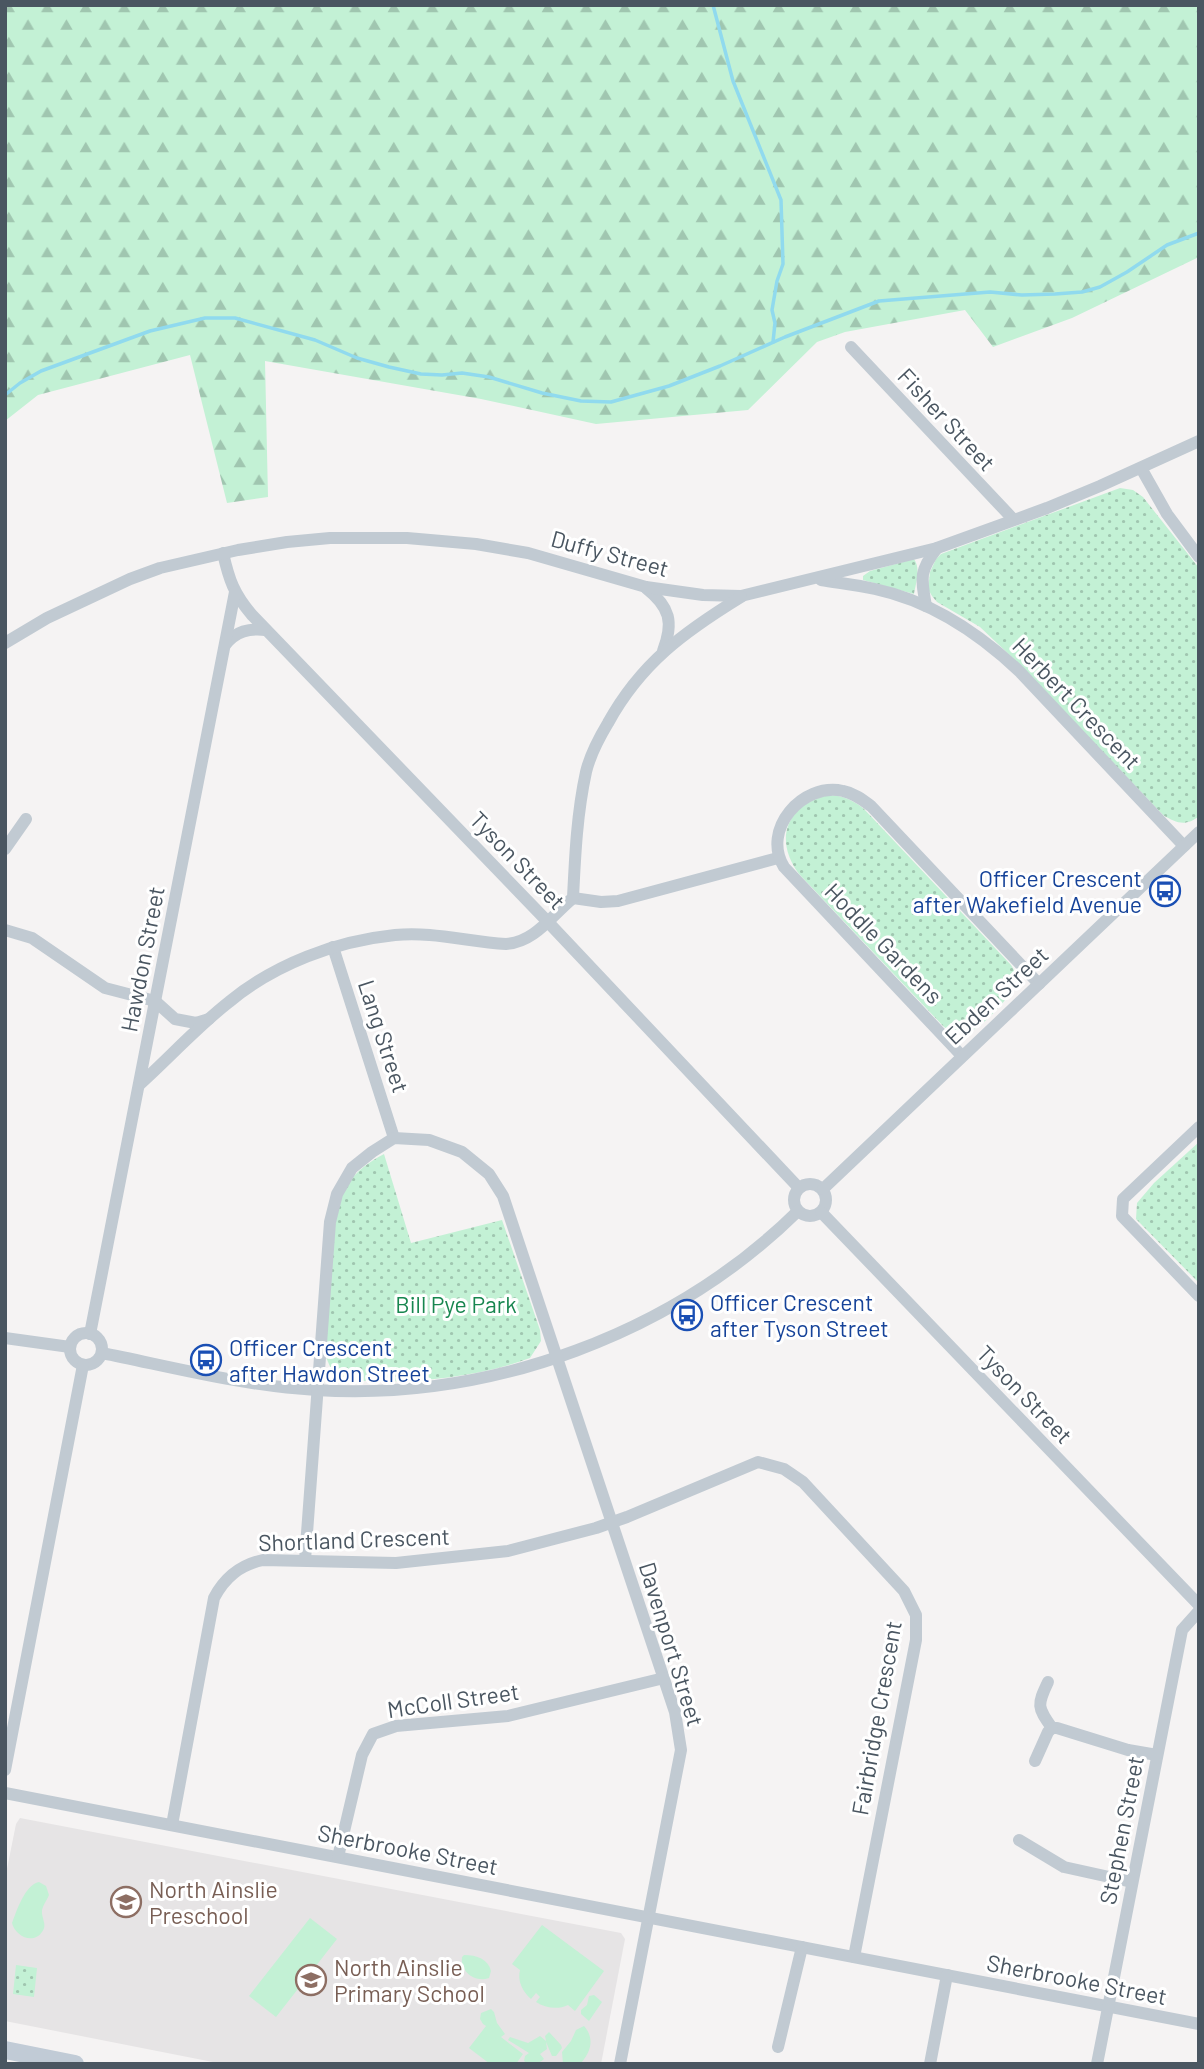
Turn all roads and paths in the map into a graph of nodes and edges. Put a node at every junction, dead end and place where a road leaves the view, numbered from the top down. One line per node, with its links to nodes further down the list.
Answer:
1 (851, 346): 4 (street, Fisher Street)
2 (1199, 441): 3 (street, Duffy Street)
3 (1141, 468): 4 (street, Duffy Street); 7 (street)
4 (1013, 519): 5 (street, Duffy Street)
5 (937, 548): 8 (street, Duffy Street); 12 (street)
6 (223, 553): 9 (street, Duffy Street); 10 (street, Tyson Street); 14 (street, Duffy Street)
7 (1199, 557)
8 (813, 579): 11 (street, Duffy Street); 12 (street, Herbert Crescent)
9 (646, 587): 11 (street, Duffy Street); 16 (street)
10 (234, 592): 13 (street, Tyson Street); 15 (street, Hawdon Street)
11 (741, 596): 16 (street)
12 (926, 606): 19 (street, Herbert Crescent)
13 (266, 630): 15 (street); 23 (street, Tyson Street)
14 (5, 643)
15 (225, 645): 27 (street, Hawdon Street)
16 (663, 651): 22 (street)
17 (26, 819): 20 (street)
18 (1199, 832): 19 (street, Ebden Street)
19 (1184, 846): 26 (street, Ebden Street)
20 (5, 849)
21 (778, 858): 22 (street); 26 (street); 29 (street, Hoddle Gardens)
22 (573, 898): 23 (street)
23 (547, 921): 25 (street); 33 (street, Tyson Street)
24 (5, 930): 27 (street)
25 (333, 947): 28 (street); 32 (street, Lang Street)
26 (1039, 984): 29 (street, Ebden Street)
27 (155, 1001): 28 (street); 30 (street, Hawdon Street)
28 (209, 1019): 30 (street)
29 (962, 1056): 34 (street, Ebden Street)
30 (139, 1085): 38 (street, Hawdon Street)
31 (1199, 1127): 37 (street)
32 (394, 1138): 42 (street, Davenport Street); 44 (street)
33 (799, 1188): 34 (street); 35 (street)
34 (823, 1189): 36 (street)
35 (798, 1211): 36 (street); 42 (street)
36 (821, 1212): 47 (street, Tyson Street)
37 (1199, 1296)
38 (90, 1334): 40 (street); 41 (street)
39 (5, 1338): 40 (street)
40 (70, 1347): 43 (street)
41 (102, 1353): 43 (street); 44 (street)
42 (559, 1362): 44 (street); 45 (street, Davenport Street)
43 (83, 1365): 54 (street)
44 (318, 1390): 46 (street)
45 (612, 1522): 46 (street, Shortland Crescent); 49 (street, Davenport Street); 62 (street, Fairbridge Crescent)
46 (305, 1560): 56 (street, Shortland Crescent)
47 (1199, 1605)
48 (1199, 1611): 52 (street, Stephen Street)
49 (664, 1678): 58 (street, McColl Street); 60 (street, Davenport Street)
50 (1048, 1682): 51 (street)
51 (1052, 1728): 52 (street); 53 (street)
52 (1157, 1755): 59 (street, Stephen Street)
53 (1035, 1761)
54 (5, 1770)
55 (5, 1793): 56 (street, Sherbrooke Street)
56 (172, 1825): 58 (street, Sherbrooke Street)
57 (1019, 1840): 59 (street)
58 (338, 1857): 60 (street, Sherbrooke Street)
59 (1132, 1882): 64 (street, Stephen Street)
60 (649, 1917): 61 (street, Sherbrooke Street); 69 (street, Davenport Street)
61 (802, 1947): 62 (street, Sherbrooke Street); 66 (street)
62 (853, 1957): 63 (street, Sherbrooke Street)
63 (947, 1975): 64 (street, Sherbrooke Street); 70 (street)
64 (1108, 2006): 65 (street, Sherbrooke Street); 71 (street, Stephen Street)
65 (1199, 2024)
66 (778, 2047)
67 (5, 2050): 68 (main road)
68 (75, 2064)
69 (620, 2064)
70 (930, 2064)
71 (1097, 2064)

